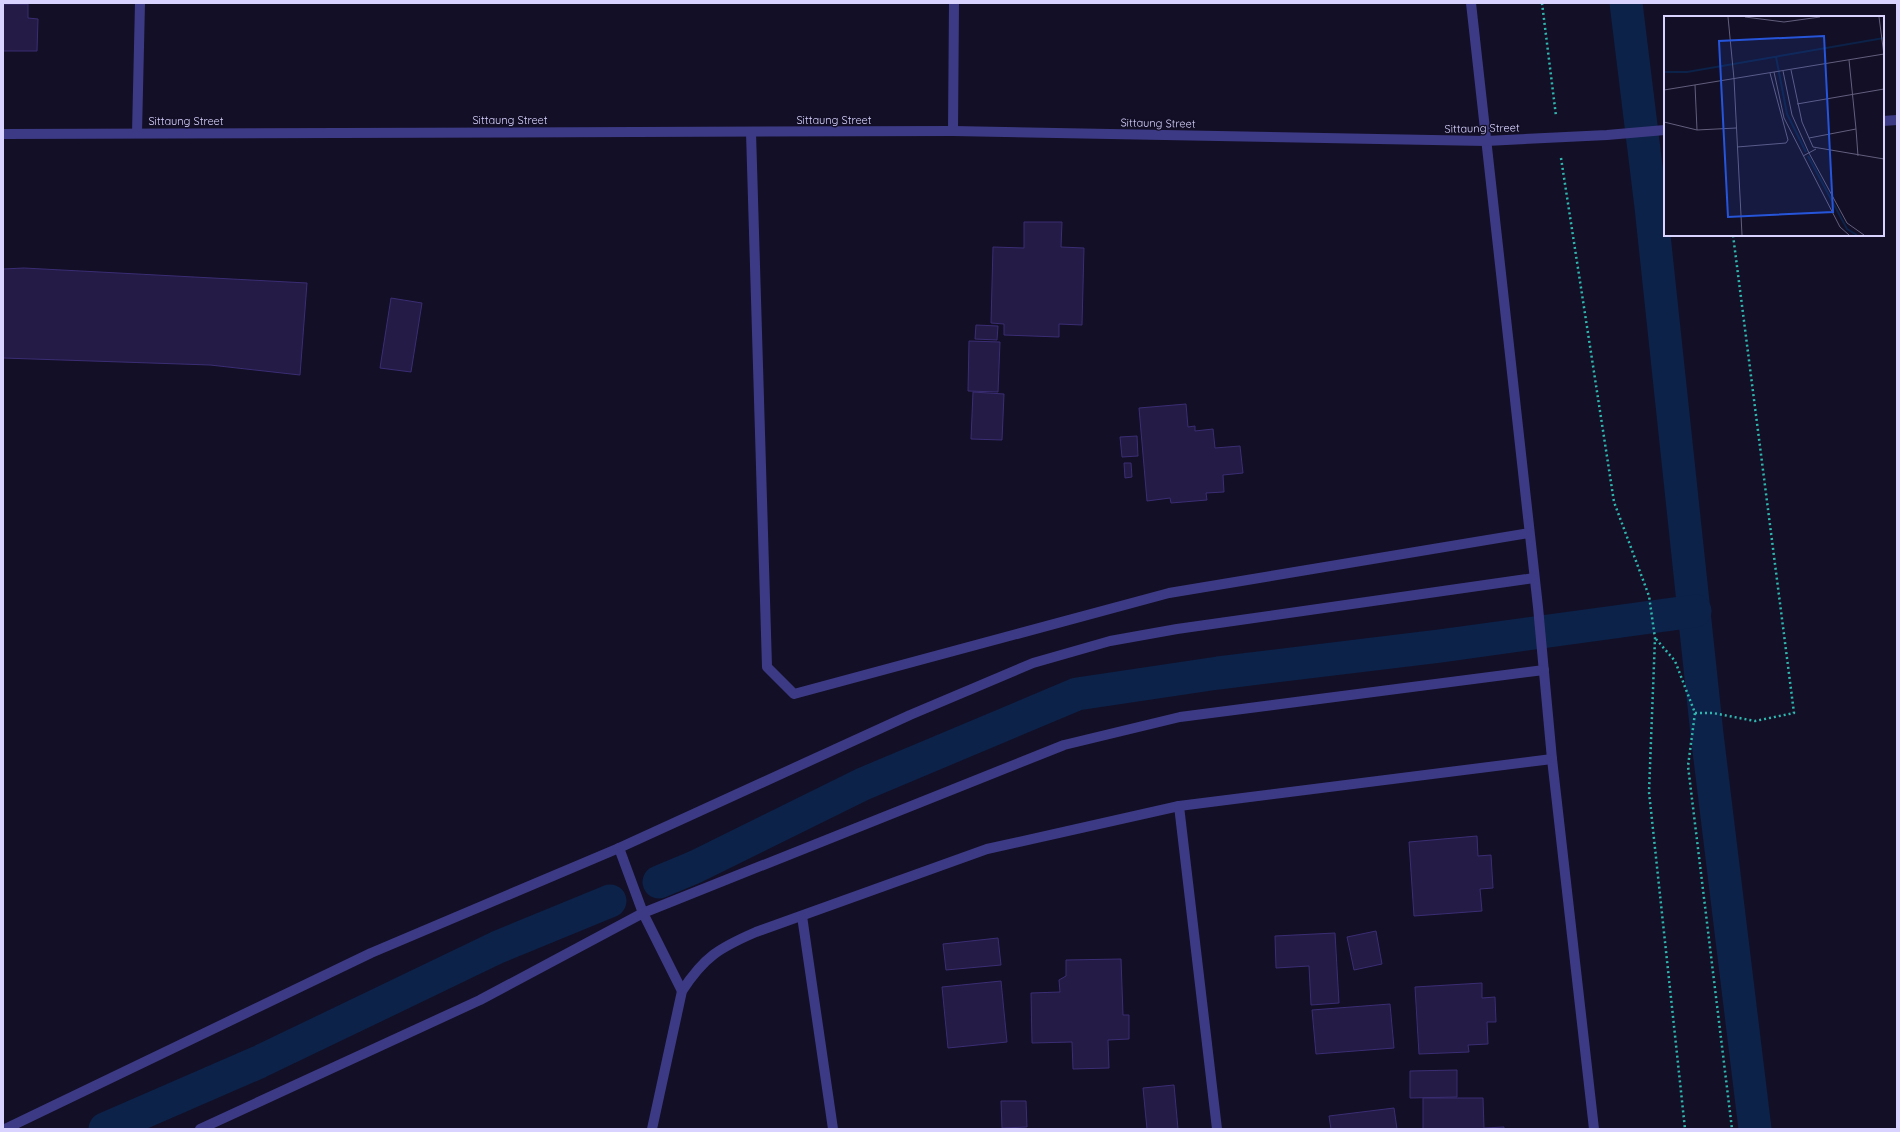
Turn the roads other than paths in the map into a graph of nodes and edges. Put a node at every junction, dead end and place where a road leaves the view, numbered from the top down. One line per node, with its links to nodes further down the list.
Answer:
1 (140, 3): 9 (street)
2 (954, 3): 7 (street)
3 (1471, 3): 11 (street)
4 (1897, 120): 5 (street)
5 (1884, 121)
6 (1663, 130): 11 (street, Sittaung Street)
7 (953, 131): 8 (street, Sittaung Street); 11 (street, Sittaung Street)
8 (751, 132): 9 (street, Sittaung Street); 12 (street)
9 (137, 133): 10 (street, Sittaung Street)
10 (3, 134)
11 (1486, 141): 12 (street)
12 (1529, 533): 13 (street)
13 (1534, 578): 14 (street); 17 (street)
14 (1544, 670): 15 (street); 18 (street)
15 (1552, 760): 16 (street); 26 (street)
16 (1179, 806): 19 (street); 25 (street)
17 (619, 848): 18 (street); 21 (street)
18 (643, 913): 20 (street); 22 (street)
19 (802, 916): 20 (street); 24 (street)
20 (682, 991): 23 (street)
21 (5, 1129)
22 (200, 1129)
23 (652, 1129)
24 (833, 1129)
25 (1217, 1129)
26 (1594, 1129)

